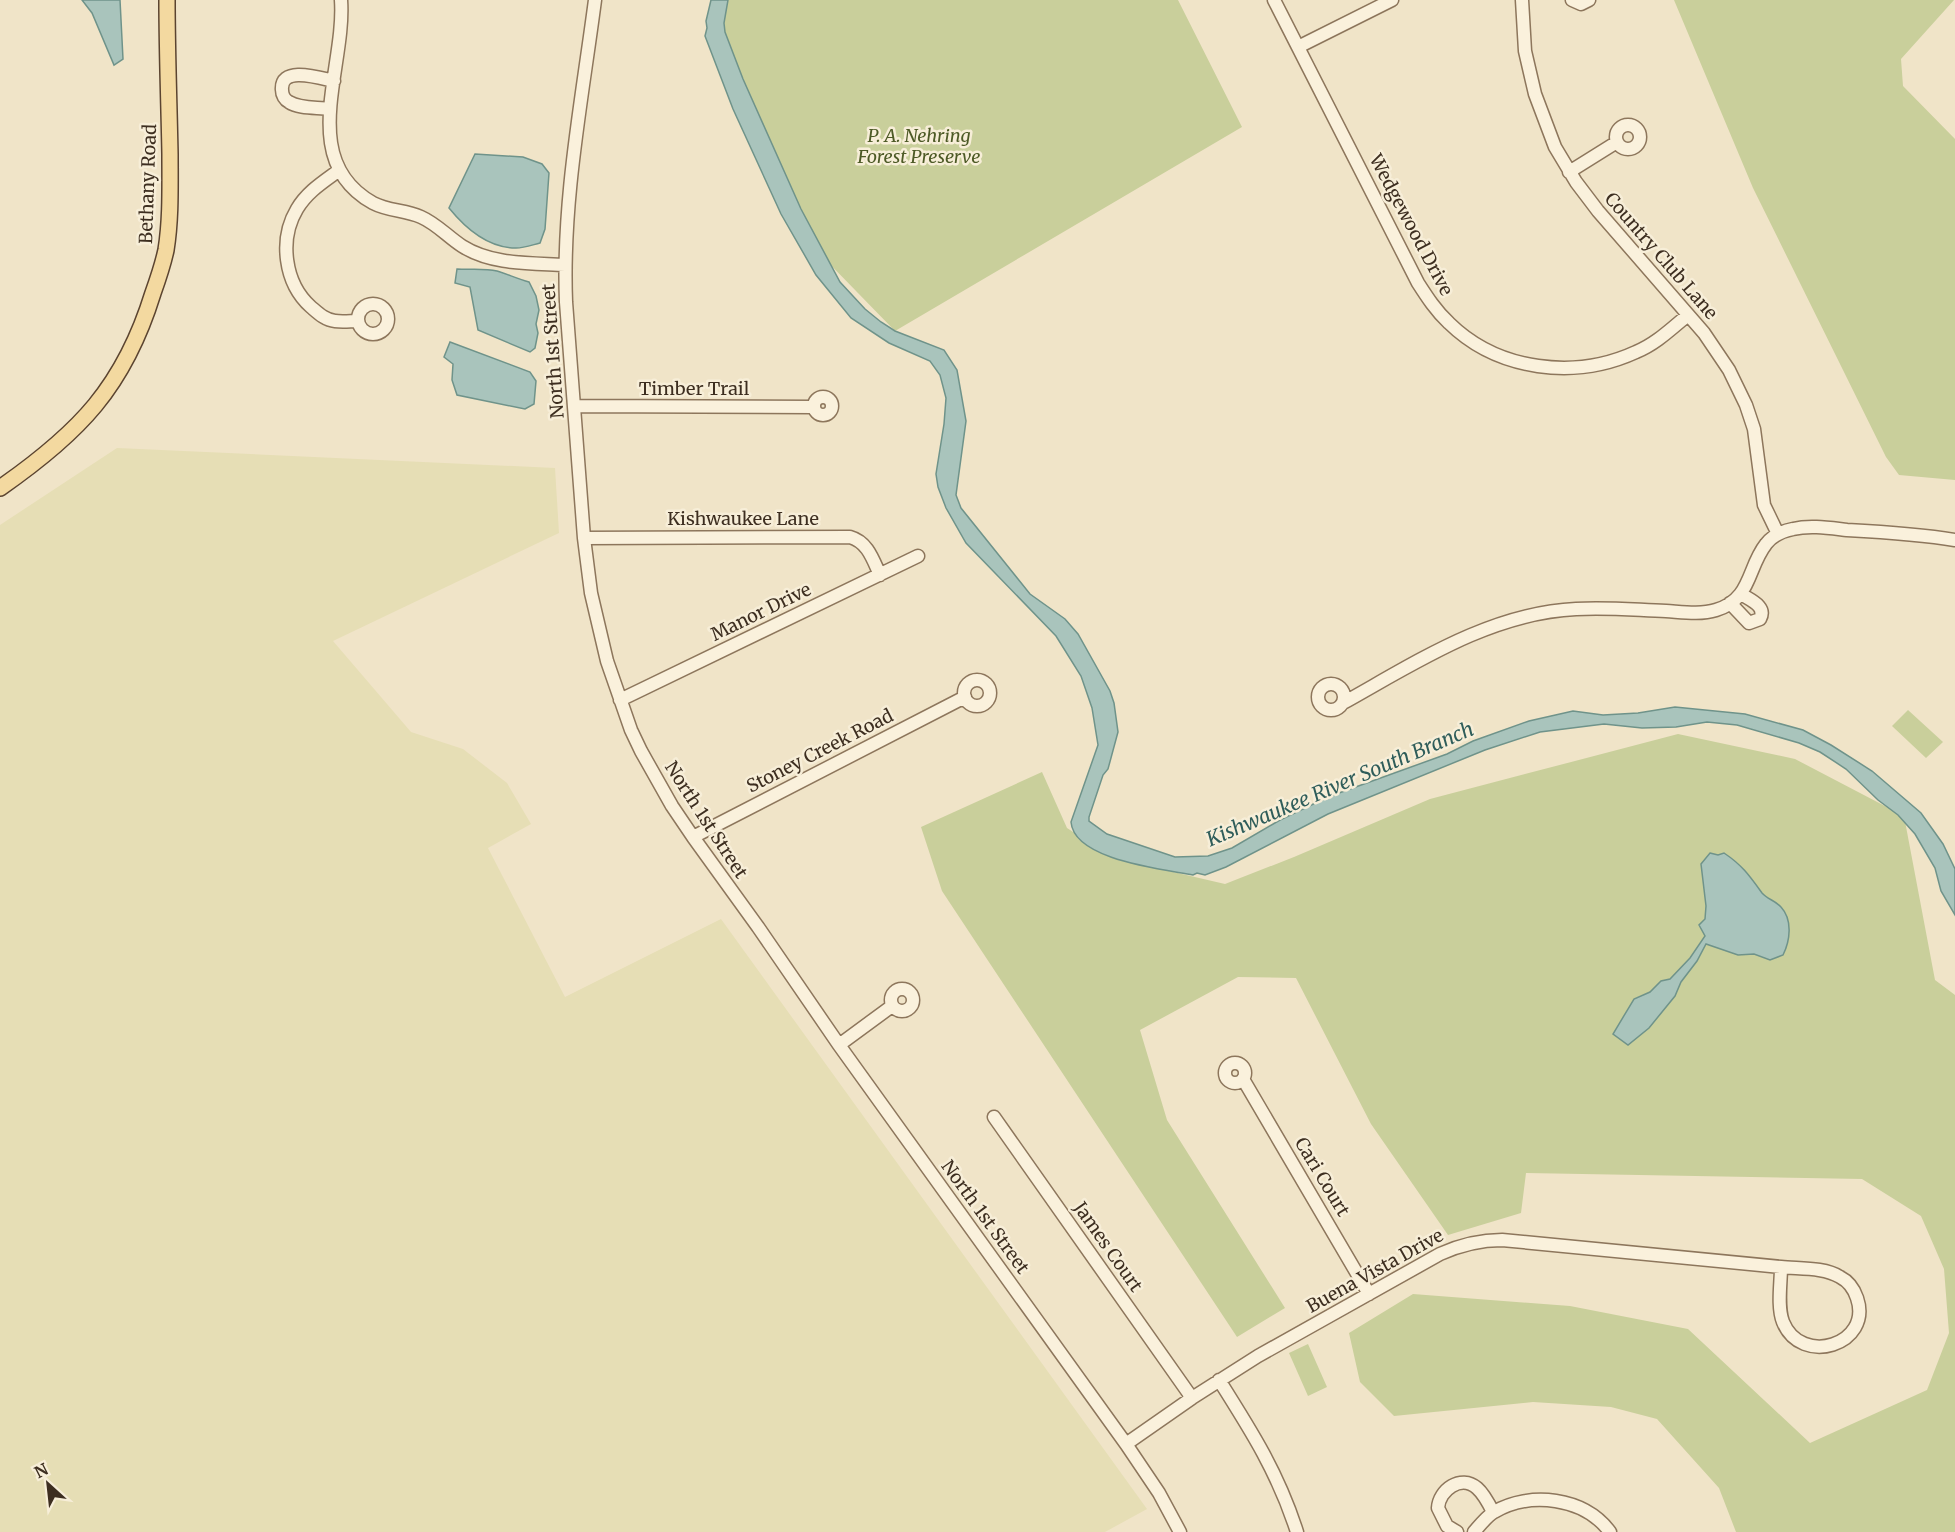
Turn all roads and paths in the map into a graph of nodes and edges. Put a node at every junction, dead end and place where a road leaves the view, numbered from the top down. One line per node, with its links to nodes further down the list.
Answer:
1 (167, 0): 20 (main road, Bethany Road)
2 (341, 0): 10 (street)
3 (596, 0): 15 (street, North 1st Street)
4 (1274, 0): 9 (street, Wedgewood Drive)
5 (1392, 0): 9 (street)
6 (1522, 0): 14 (street, Country Club Lane)
7 (1572, 0): 8 (street)
8 (1589, 0)
9 (1298, 47): 16 (street, Wedgewood Drive)
10 (334, 81): 11 (street); 11 (street)
11 (330, 109): 13 (street)
12 (1617, 142): 14 (street)
13 (339, 171): 15 (street); 17 (street)
14 (1569, 172): 16 (street, Country Club Lane)
15 (565, 265): 18 (street, North 1st Street)
16 (1688, 315): 21 (street, Country Club Lane)
17 (358, 321)
18 (574, 406): 19 (street, Timber Trail); 22 (street, North 1st Street)
19 (814, 408)
20 (0, 488)
21 (1778, 534): 23 (street); 26 (street)
22 (584, 538): 25 (street, Kishwaukee Lane); 29 (street, North 1st Street)
23 (1955, 540)
24 (918, 556): 25 (street, Manor Drive)
25 (880, 575): 29 (street, Manor Drive)
26 (1741, 594): 27 (street); 27 (street)
27 (1730, 603): 30 (street)
28 (964, 697): 31 (street, Stoney Creek Road)
29 (620, 700): 31 (street, North 1st Street)
30 (1343, 703)
31 (693, 837): 33 (street, North 1st Street)
32 (892, 1006): 33 (street)
33 (839, 1045): 40 (street, North 1st Street)
34 (1243, 1080): 37 (street, Cari Court)
35 (994, 1116): 39 (street, James Court)
36 (1781, 1267): 36 (street, Buena Vista Drive); 37 (street, Buena Vista Drive)
37 (1369, 1294): 38 (street, Buena Vista Drive)
38 (1219, 1380): 39 (street, Buena Vista Drive); 43 (street)
39 (1192, 1398): 40 (street, Buena Vista Drive)
40 (1126, 1444): 42 (street, North 1st Street)
41 (1492, 1512): 44 (street); 45 (street); 46 (street)
42 (1180, 1532)
43 (1297, 1532)
44 (1457, 1532)
45 (1474, 1532)
46 (1610, 1532)

